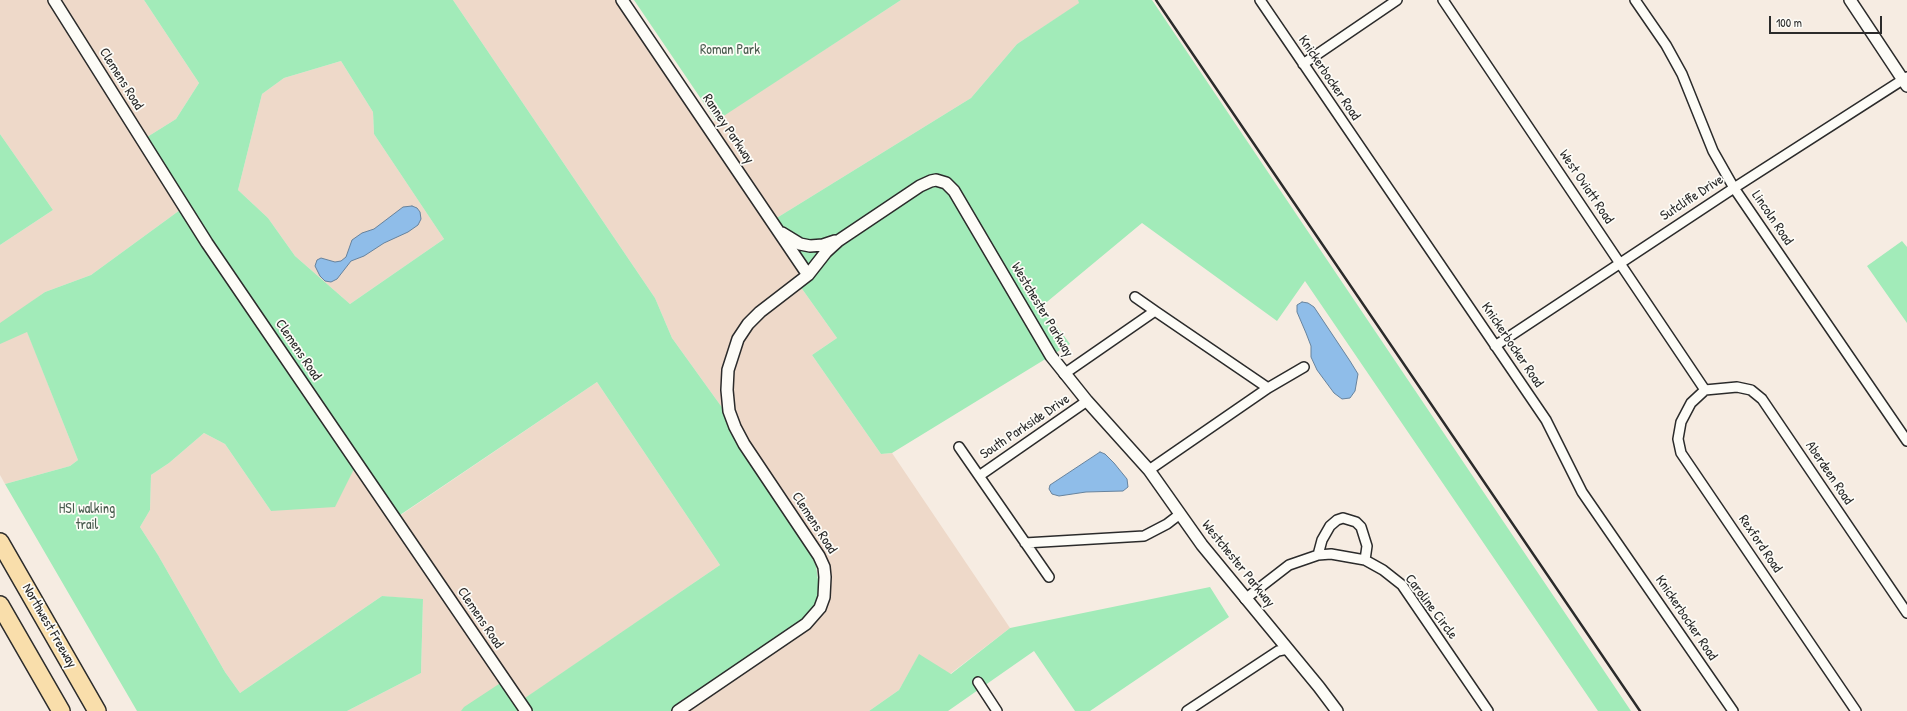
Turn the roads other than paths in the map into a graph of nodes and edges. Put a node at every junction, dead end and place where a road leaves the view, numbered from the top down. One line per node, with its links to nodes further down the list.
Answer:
1 (54, 0): 41 (street, Clemens Road)
2 (622, 0): 11 (street, Ranney Parkway)
3 (1260, 0): 8 (street, Knickerbocker Road)
4 (1396, 0): 8 (street)
5 (1444, 0): 13 (street, West Oviatt Road)
6 (1635, 0): 10 (street, Lincoln Road)
7 (1850, 0): 9 (street)
8 (1303, 64): 17 (street, Knickerbocker Road)
9 (1906, 81): 10 (street, Sutcliffe Drive)
10 (1734, 188): 13 (street, Sutcliffe Drive); 24 (street, Lincoln Road)
11 (778, 230): 12 (street); 14 (street, Ranney Parkway)
12 (838, 241): 14 (street, Westchester Parkway); 19 (street, Westchester Parkway)
13 (1621, 262): 17 (street, Sutcliffe Drive); 21 (street, West Oviatt Road)
14 (808, 275): 23 (street, Westchester Parkway)
15 (1135, 297): 16 (street)
16 (1155, 311): 19 (street); 20 (street)
17 (1496, 346): 47 (street, Knickerbocker Road)
18 (1304, 366): 20 (street)
19 (1064, 374): 22 (street, Westchester Parkway)
20 (1268, 388): 26 (street)
21 (1705, 390): 36 (street, Aberdeen Road); 48 (street, Rexford Road)
22 (1087, 401): 26 (street, Westchester Parkway); 27 (street, South Parkside Drive)
23 (730, 411): 42 (street, Clemens Road)
24 (1907, 441)
25 (959, 447): 27 (street)
26 (1149, 470): 28 (street, Westchester Parkway)
27 (979, 476): 30 (street)
28 (1180, 514): 30 (street); 34 (street, Westchester Parkway)
29 (0, 542): 40 (highway, Northwest Freeway)
30 (1025, 543): 33 (street)
31 (1318, 555): 32 (street, Caroline Circle); 32 (street); 34 (street, Caroline Circle)
32 (1365, 560): 46 (street, Caroline Circle)
33 (1048, 577)
34 (1245, 599): 37 (street, Westchester Parkway)
35 (0, 604): 39 (highway)
36 (1907, 613)
37 (1288, 649): 44 (street); 45 (street, Westchester Parkway)
38 (978, 682): 43 (street)
39 (61, 711)
40 (97, 711)
41 (526, 711)
42 (678, 711)
43 (997, 711)
44 (1187, 711)
45 (1337, 711)
46 (1488, 711)
47 (1733, 711)
48 (1856, 711)

